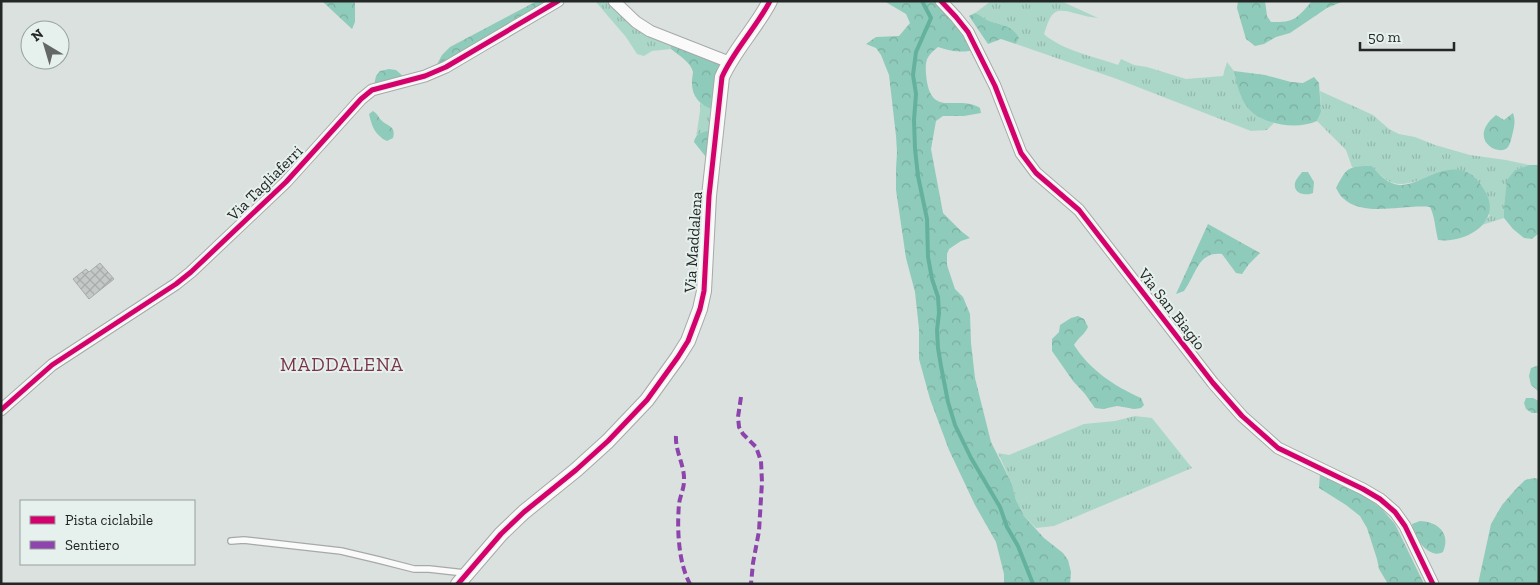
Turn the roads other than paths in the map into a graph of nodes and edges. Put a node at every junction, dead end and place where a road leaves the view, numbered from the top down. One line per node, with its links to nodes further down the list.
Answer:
1 (558, 1): 6 (street, Via Tagliaferri)
2 (614, 1): 5 (street)
3 (770, 1): 5 (street, Via Maddalena)
4 (940, 1): 9 (street, Via San Biagio)
5 (729, 62): 8 (street, Via Maddalena)
6 (1, 410)
7 (231, 541): 8 (lane)
8 (463, 579)
9 (1433, 584)

